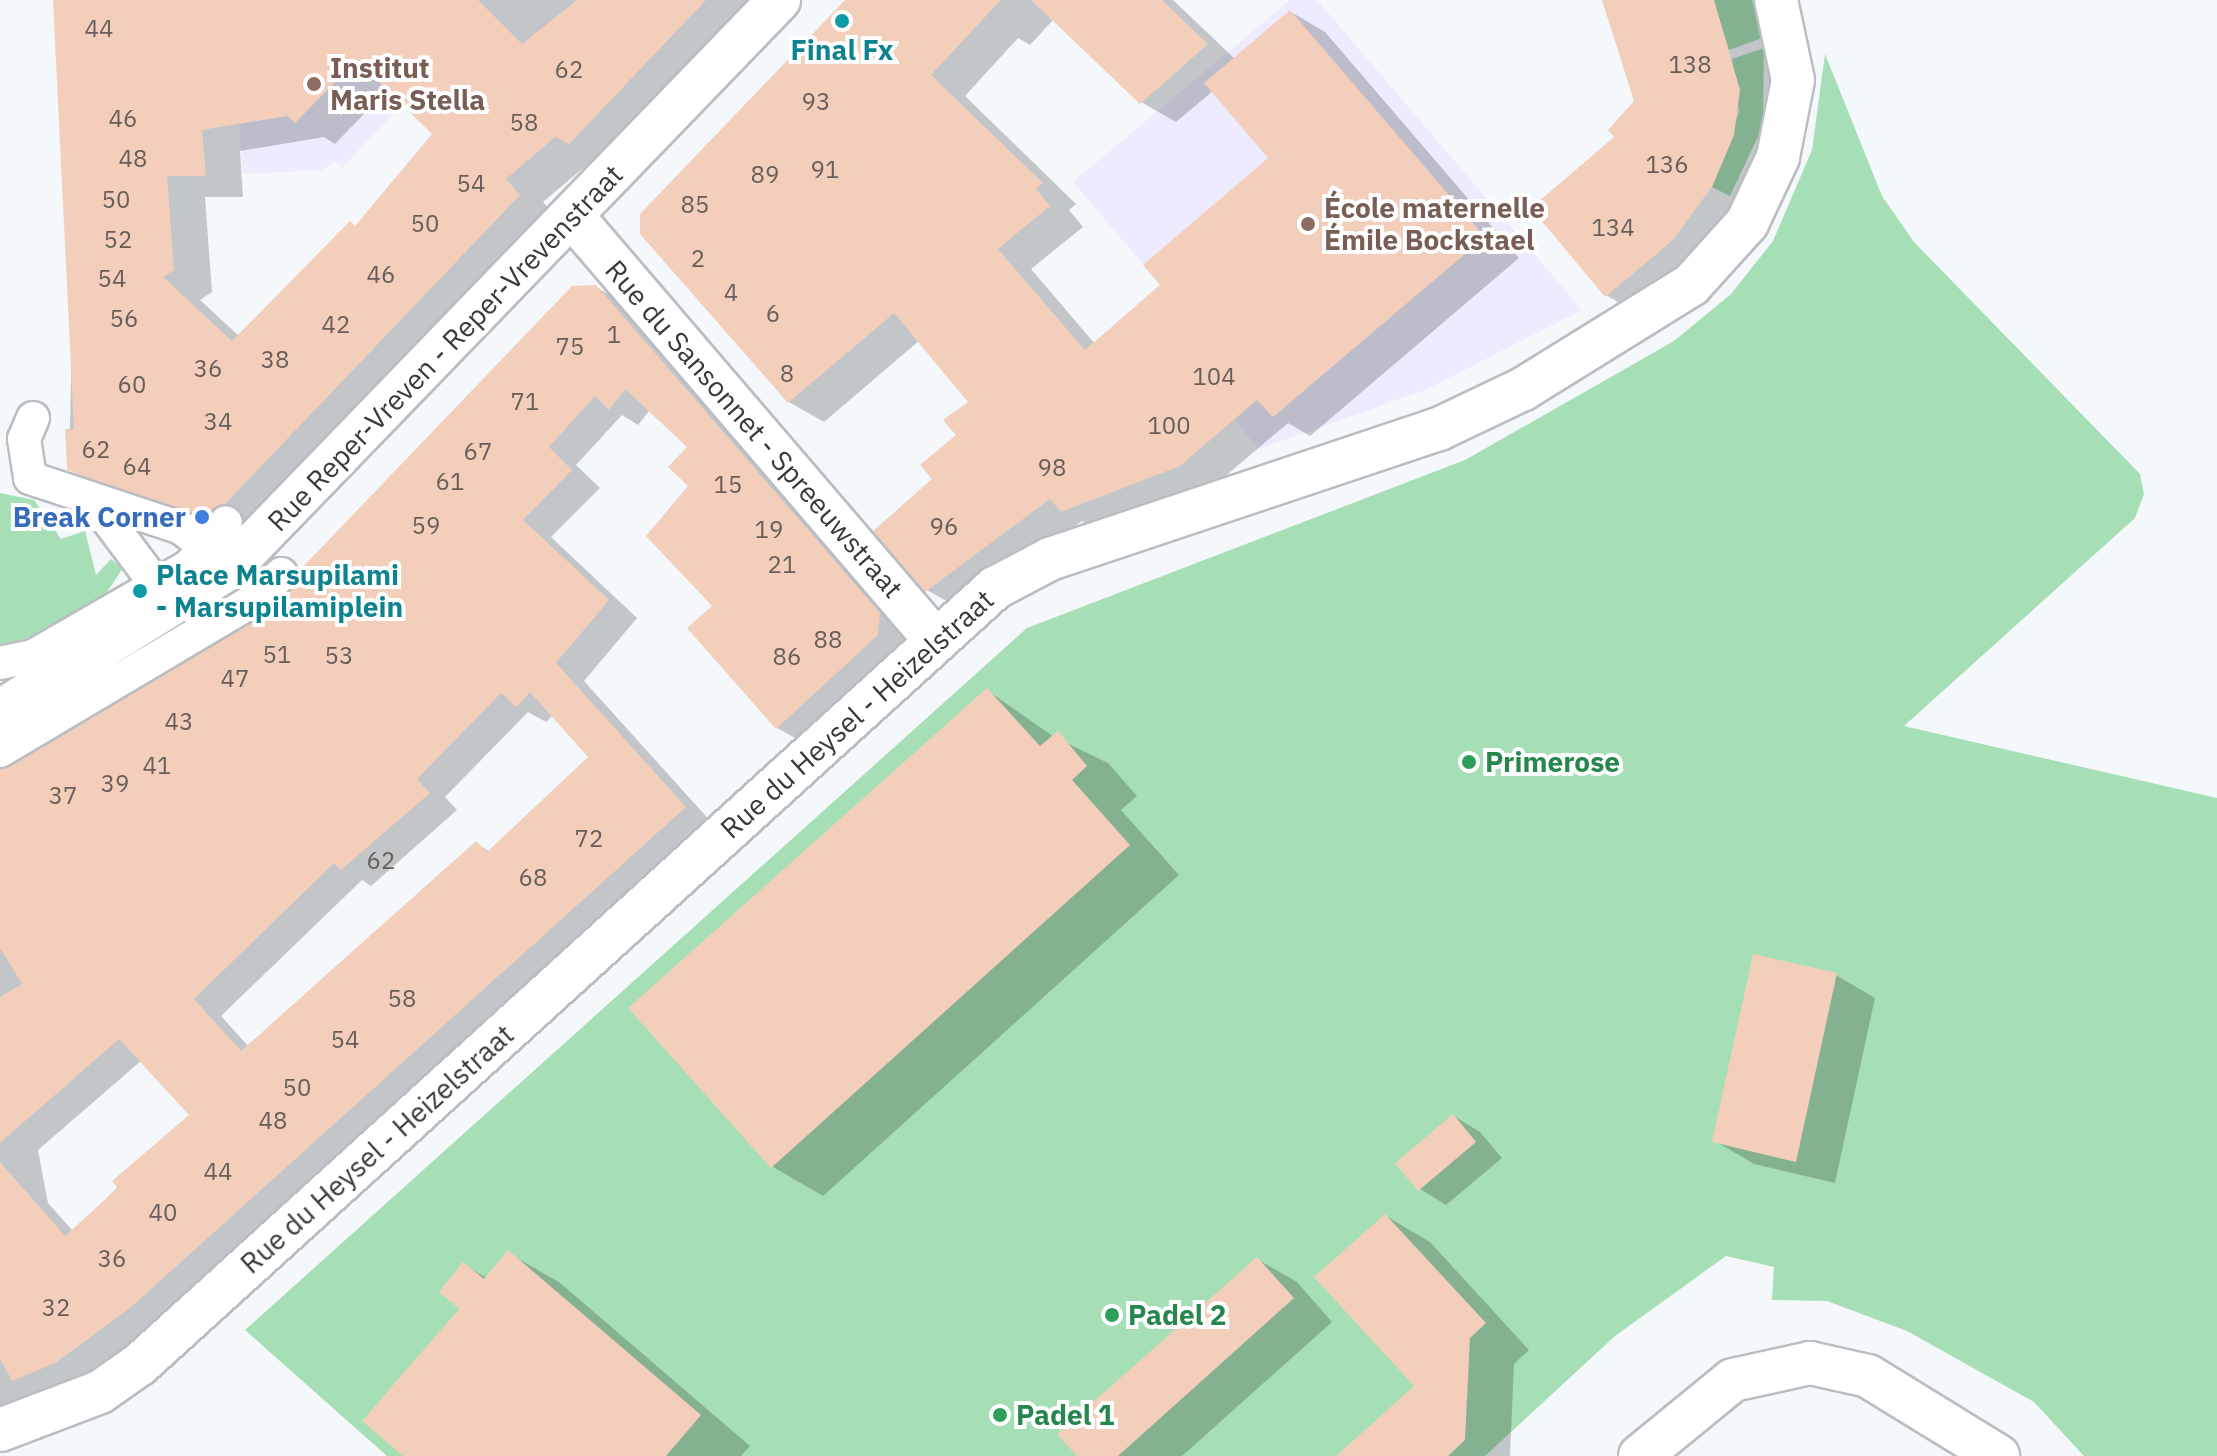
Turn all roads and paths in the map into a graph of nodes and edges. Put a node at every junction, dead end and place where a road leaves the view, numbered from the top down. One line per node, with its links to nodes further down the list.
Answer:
1 (779, 0): 3 (street, Rue Reper-Vreven - Reper-Vrevenstraat)
2 (1776, 0): 8 (street, Rue du Heysel - Heizelstraat)
3 (573, 217): 8 (street, Rue du Sansonnet - Spreeuwstraat); 10 (street, Rue Reper-Vreven - Reper-Vrevenstraat)
4 (23, 432): 5 (street)
5 (92, 499): 7 (street); 7 (street)
6 (260, 583): 11 (street)
7 (157, 586): 9 (street)
8 (936, 641): 12 (street, Rue du Heysel - Heizelstraat)
9 (0, 663)
10 (0, 711)
11 (0, 751)
12 (0, 1430)
13 (1640, 1456): 14 (street)
14 (1998, 1456)

